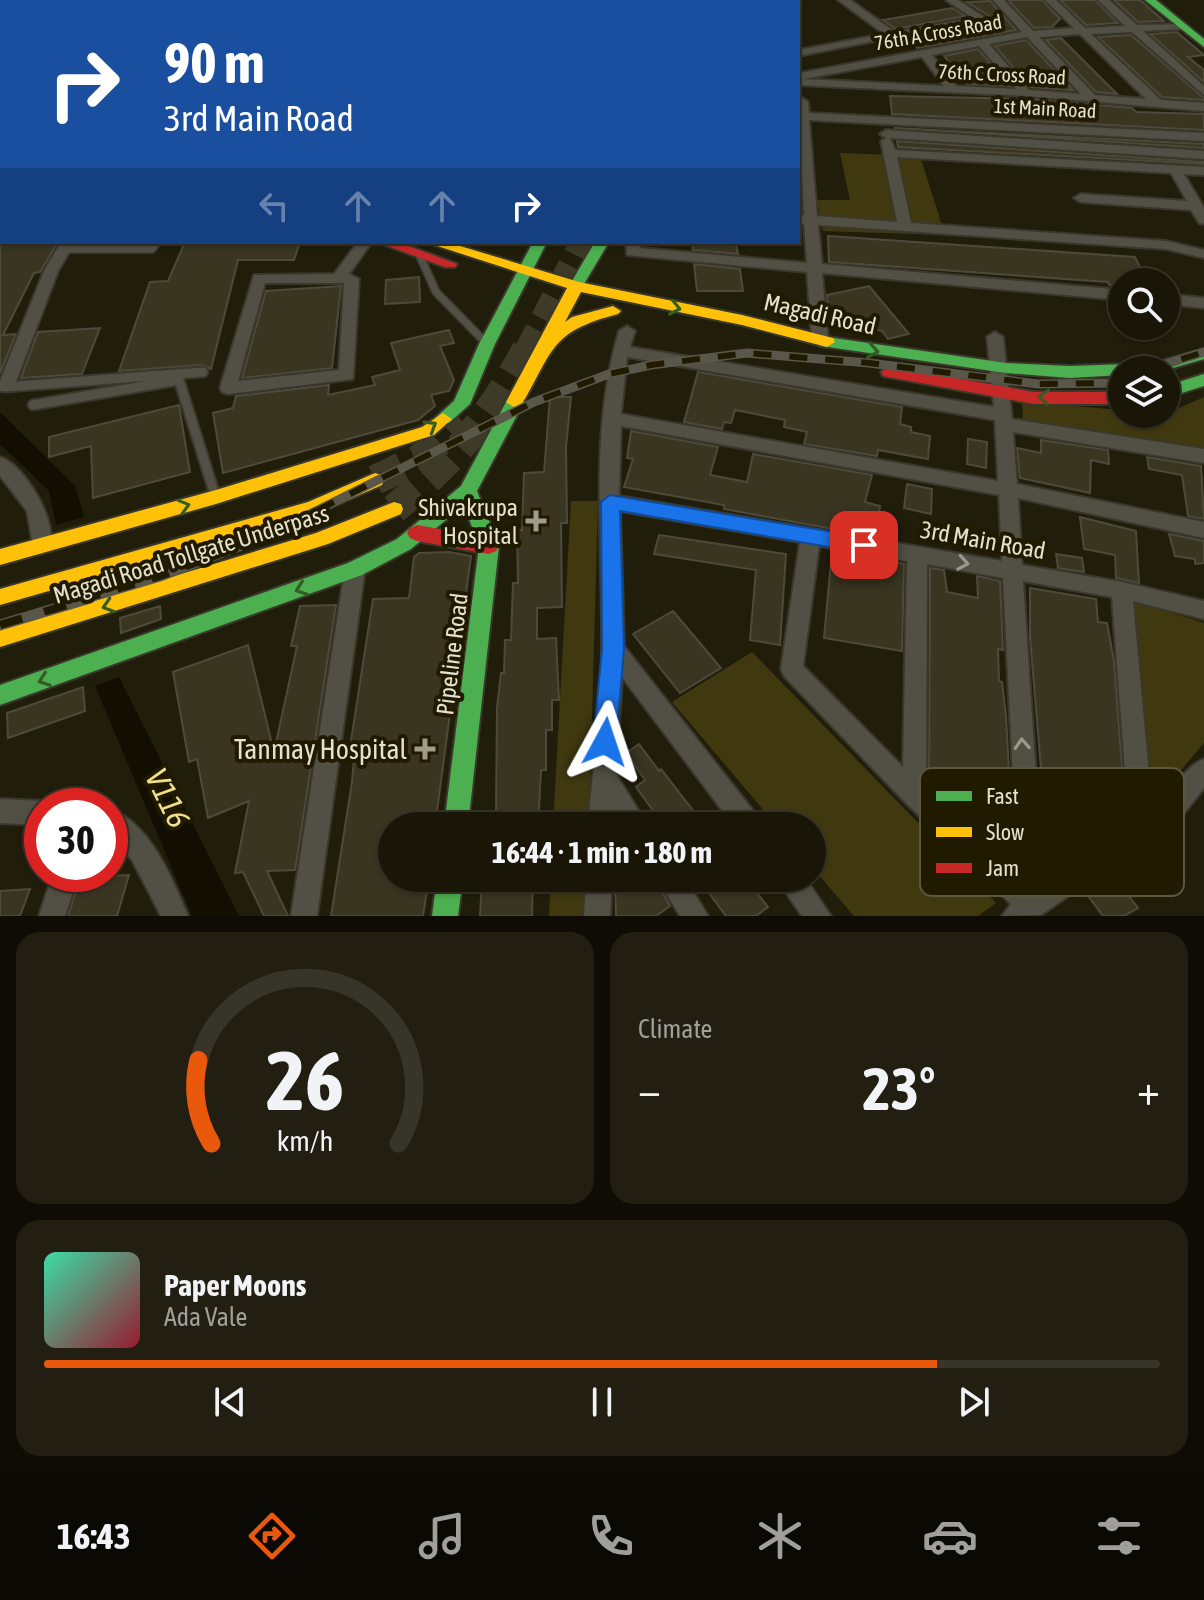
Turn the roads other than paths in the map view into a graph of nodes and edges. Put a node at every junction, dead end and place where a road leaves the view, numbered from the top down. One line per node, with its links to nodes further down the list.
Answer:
1 (843, 0): 13 (street)
2 (953, 0): 13 (street)
3 (998, 0): 12 (street)
4 (1050, 0): 10 (street)
5 (1103, 0): 9 (street)
6 (1150, 0): 8 (main road)
7 (1164, 0): 11 (main road)
8 (1181, 26): 9 (street, 76th A Cross Road); 15 (main road)
9 (1134, 28): 10 (street, 76th A Cross Road); 21 (street)
10 (1081, 30): 12 (street, 76th A Cross Road); 24 (street)
11 (1204, 33)
12 (1028, 34): 14 (street, 76th A Cross Road); 23 (street)
13 (894, 36): 16 (street)
14 (981, 42): 17 (street, 76th A Cross Road); 22 (street)
15 (1204, 44)
16 (800, 52)
17 (924, 52): 18 (street, 76th A Cross Road); 20 (street)
18 (800, 79)
19 (800, 79): 20 (street, 76th C Cross Road)
20 (952, 89): 22 (street, 76th C Cross Road)
21 (1204, 92)
22 (1026, 93): 23 (street, 76th C Cross Road)
23 (1091, 98): 24 (street, 76th C Cross Road)
24 (1158, 104): 25 (street, 76th C Cross Road)
25 (1204, 107)
26 (801, 119): 27 (street, 1st Main Road); 30 (street)
27 (884, 119): 28 (street); 29 (street, 1st Main Road)
28 (886, 134): 31 (street); 32 (street)
29 (1204, 137)
30 (802, 147): 33 (street)
31 (889, 153): 34 (street); 41 (street)
32 (1204, 155)
33 (802, 165): 36 (street)
34 (1175, 169): 35 (street); 38 (street)
35 (1204, 171)
36 (803, 181): 39 (street)
37 (1081, 198): 38 (street)
38 (1196, 206): 40 (street)
39 (805, 220): 41 (street); 52 (street)
40 (1204, 220)
41 (905, 227): 50 (street)
42 (156, 244): 48 (lane)
43 (364, 244): 53 (street)
44 (398, 244): 49 (main road, Magadi Road)
45 (539, 244): 54 (main road)
46 (601, 244): 51 (main road)
47 (633, 244): 52 (street)
48 (66, 245): 70 (street)
49 (426, 248): 54 (main road, Magadi Road); 63 (lane)
50 (1204, 254)
51 (590, 263): 55 (main road); 58 (main road)
52 (815, 266): 56 (street); 62 (street)
53 (338, 279): 53 (street)
54 (522, 279): 55 (main road, Magadi Road); 63 (main road)
55 (573, 293): 58 (main road, Magadi Road); 64 (main road)
56 (1108, 294)
57 (1180, 300): 59 (street)
58 (616, 303): 62 (main road, Magadi Road, one-way to 62); 64 (main road); 74 (main road, Magadi Road)
59 (1204, 303)
60 (627, 331): 65 (street)
61 (995, 337): 67 (street)
62 (820, 341): 67 (main road, Magadi Road, one-way to 67)
63 (487, 344): 81 (main road, one-way to 63)
64 (544, 348): 80 (main road)
65 (621, 351): 74 (street); 75 (street)
66 (1204, 354): 67 (main road, Magadi Road)
67 (997, 367): 74 (street)
68 (203, 372): 70 (lane)
69 (1204, 380): 71 (main road)
70 (6, 387)
71 (1180, 388)
72 (1108, 399): 74 (main road, Magadi Road, one-way to 74)
73 (33, 405): 81 (lane)
74 (1003, 411): 76 (street); 79 (street)
75 (612, 418): 79 (street); 82 (street)
76 (1204, 456)
77 (0, 464): 88 (street)
78 (375, 480): 92 (main road, Magadi Road Tollgate Underpass)
79 (1006, 489): 85 (street); 94 (street)
80 (468, 491): 86 (main road); 89 (main road, Pipeline Road)
81 (216, 497): 84 (main road, one-way to 81)
82 (610, 502): 87 (street, 3rd Main Road); 99 (street)
83 (394, 509): 98 (main road, Magadi Road Tollgate Underpass, one-way to 98)
84 (104, 529): 88 (main road); 92 (main road)
85 (1204, 530)
86 (417, 533): 89 (main road); 93 (main road)
87 (811, 535): 90 (street, 3rd Main Road); 106 (street)
88 (41, 546): 91 (main road)
89 (489, 546): 110 (main road, Pipeline Road)
90 (917, 555): 94 (street, 3rd Main Road, one-way to 94); 106 (street)
91 (0, 557)
92 (129, 560): 96 (main road, Magadi Road Tollgate Underpass)
93 (355, 569): 100 (main road, one-way to 100); 125 (street)
94 (1012, 572): 95 (street, 3rd Main Road); 101 (street, one-way to 94)
95 (1122, 590): 97 (street, 3rd Main Road); 102 (street)
96 (0, 597)
97 (1204, 610)
98 (0, 638)
99 (613, 649): 104 (street); 113 (street)
100 (0, 695)
101 (1018, 768)
102 (1137, 768)
103 (1204, 770): 105 (street)
104 (602, 774): 111 (street); 112 (street)
105 (1184, 794)
106 (914, 795): 107 (street)
107 (920, 801)
108 (0, 811): 109 (street)
109 (24, 812)
110 (458, 812)
111 (601, 812)
112 (627, 812)
113 (738, 812)
114 (128, 833): 124 (street)
115 (60, 892): 123 (street)
116 (448, 892): 126 (main road)
117 (598, 892): 127 (street)
118 (679, 892): 128 (street)
119 (800, 892): 129 (street)
120 (1009, 896): 122 (street)
121 (1045, 896): 122 (street)
122 (1023, 911)
123 (52, 916)
124 (175, 916)
125 (304, 916)
126 (445, 916)
127 (597, 916)
128 (695, 916)
129 (818, 916)

